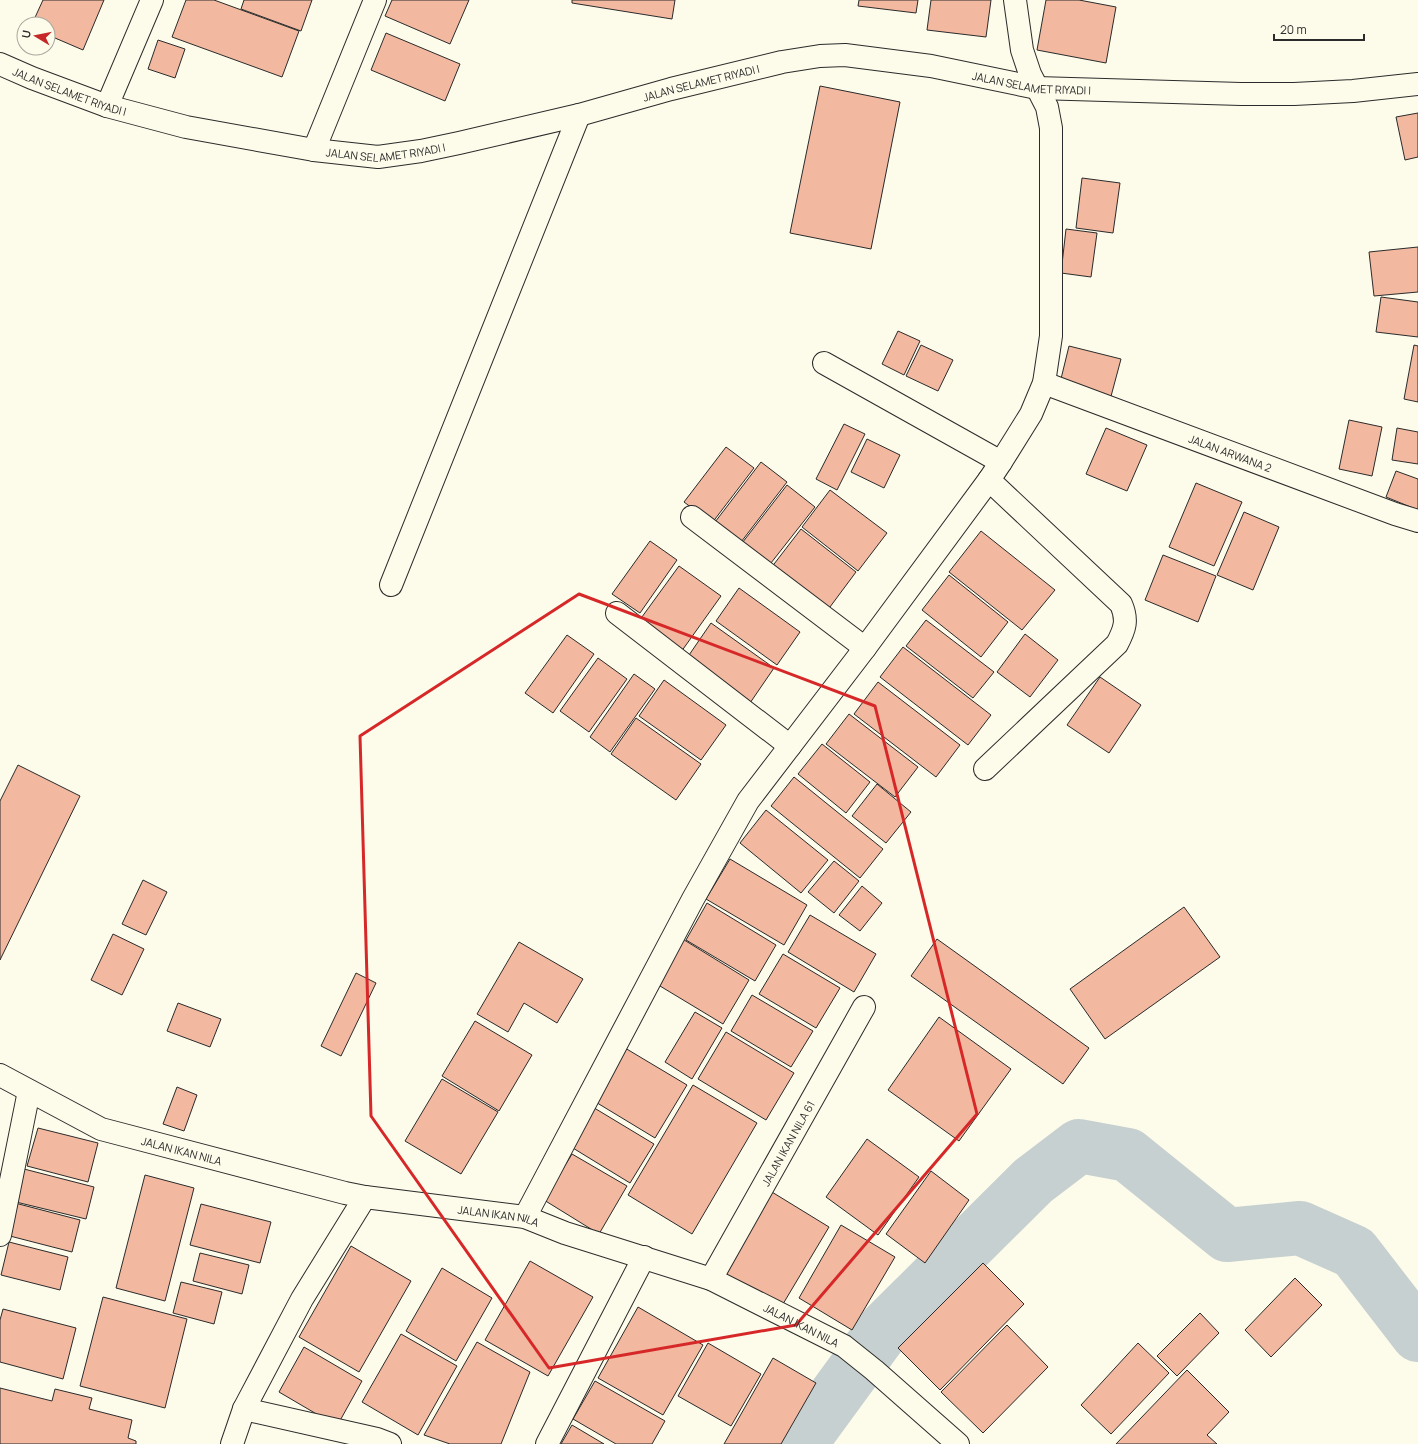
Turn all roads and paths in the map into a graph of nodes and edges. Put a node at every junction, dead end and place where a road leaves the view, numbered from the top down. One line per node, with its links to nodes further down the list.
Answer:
1 (152, 0): 7 (street)
2 (375, 0): 9 (street)
3 (1015, 0): 6 (street)
4 (0, 64): 7 (street, JALAN SELAMET RIYADI I)
5 (1418, 84): 6 (street, JALAN SELAMET RIYADI I)
6 (1037, 88): 8 (street, JALAN SELAMET RIYADI I); 11 (street)
7 (107, 106): 9 (street, JALAN SELAMET RIYADI I)
8 (579, 115): 9 (street, JALAN SELAMET RIYADI I); 16 (street)
9 (314, 150)
10 (824, 362): 12 (street)
11 (1044, 384): 12 (street); 15 (street, JALAN ARWANA 2)
12 (1002, 462): 13 (street)
13 (989, 480): 18 (street); 20 (street)
14 (692, 517): 18 (street)
15 (1418, 521)
16 (391, 584)
17 (617, 613): 19 (street)
18 (864, 648): 19 (street)
19 (790, 746): 25 (street)
20 (985, 769)
21 (864, 1007): 28 (street, JALAN IKAN NILA 61)
22 (0, 1075): 23 (street, JALAN IKAN NILA)
23 (30, 1091): 24 (street, JALAN IKAN NILA); 26 (street)
24 (365, 1197): 25 (street, JALAN IKAN NILA); 29 (street)
25 (525, 1218): 27 (street, JALAN IKAN NILA)
26 (0, 1235)
27 (644, 1257): 28 (street, JALAN IKAN NILA); 32 (street)
28 (711, 1279): 33 (street, JALAN IKAN NILA)
29 (244, 1409): 30 (street); 31 (street)
30 (232, 1444)
31 (390, 1444)
32 (547, 1444)
33 (958, 1444)

